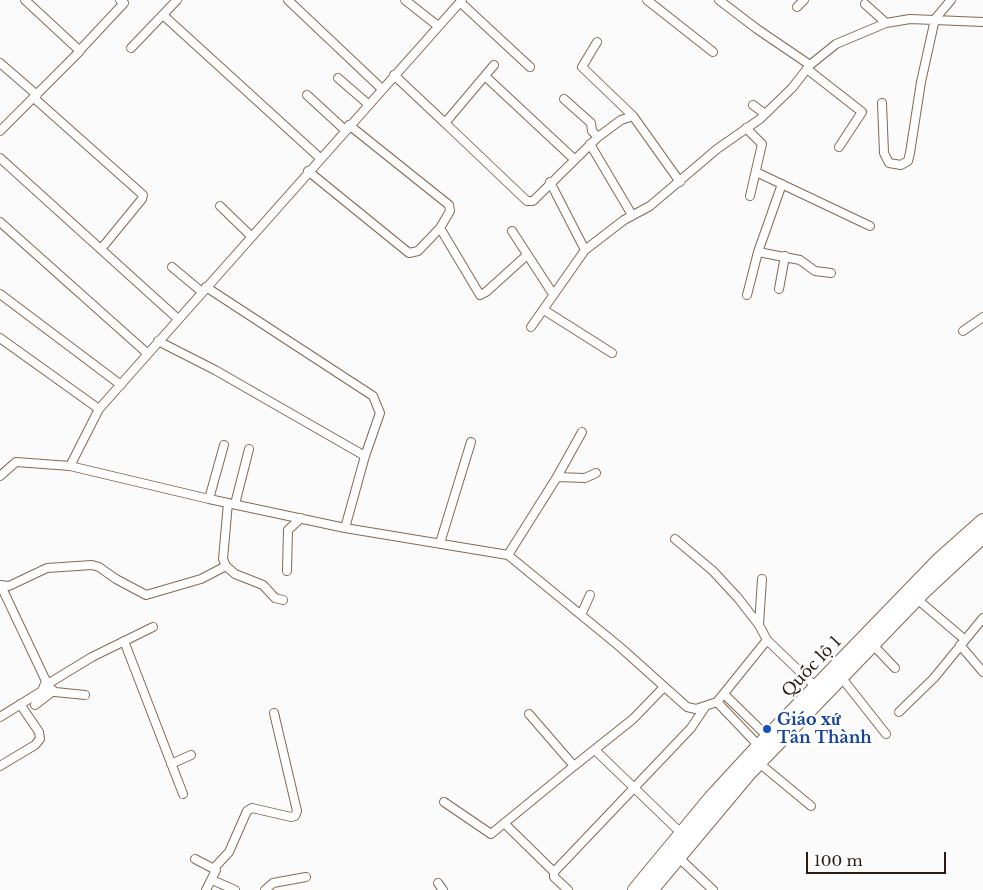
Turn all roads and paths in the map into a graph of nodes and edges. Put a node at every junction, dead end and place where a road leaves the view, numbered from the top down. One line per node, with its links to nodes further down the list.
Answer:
1 (25, 0): 20 (street)
2 (120, 0): 20 (street)
3 (177, 0): 13 (street)
4 (288, 0): 29 (street)
5 (405, 0): 17 (street)
6 (647, 0): 21 (street)
7 (719, 0): 25 (street)
8 (804, 0): 12 (street)
9 (951, 0): 14 (street)
10 (461, 1): 17 (street); 24 (street)
11 (865, 4): 16 (street)
12 (797, 7)
13 (163, 15): 19 (street); 46 (street)
14 (935, 19): 15 (street); 16 (street); 33 (street)
15 (983, 22)
16 (886, 23): 25 (street)
17 (438, 26): 26 (street)
18 (597, 42): 37 (street)
19 (131, 48)
20 (80, 50): 31 (street)
21 (713, 52)
22 (0, 63): 31 (street)
23 (494, 65): 27 (street)
24 (530, 67)
25 (808, 67): 36 (street); 44 (street)
26 (394, 76): 29 (street); 38 (street)
27 (485, 76): 38 (street); 47 (street)
28 (338, 78): 34 (street)
29 (382, 89): 34 (street)
30 (307, 95): 39 (street)
31 (36, 96): 41 (street); 61 (street)
32 (564, 99): 42 (street)
33 (882, 102)
34 (368, 104): 39 (street)
35 (753, 105): 36 (street)
36 (765, 114): 40 (street)
37 (633, 116): 42 (street); 51 (street)
38 (446, 123): 50 (street)
39 (347, 128): 46 (street); 58 (street)
40 (746, 128): 49 (street); 51 (street)
41 (0, 131)
42 (598, 137): 43 (street)
43 (590, 144): 47 (street); 55 (street)
44 (839, 146)
45 (0, 158): 61 (street)
46 (320, 158): 48 (street)
47 (574, 159): 50 (street)
48 (308, 171): 58 (street); 60 (street)
49 (756, 172): 52 (street); 53 (street)
50 (550, 182): 62 (street)
51 (680, 182): 55 (street)
52 (782, 184): 57 (street); 63 (street)
53 (750, 196)
54 (220, 206): 60 (street)
55 (632, 215): 62 (street)
56 (0, 222): 81 (street)
57 (870, 226)
58 (440, 228): 64 (street)
59 (512, 231): 64 (street)
60 (250, 236): 68 (street)
61 (101, 249): 75 (street)
62 (585, 250): 71 (street)
63 (758, 252): 65 (street); 72 (street)
64 (527, 255): 71 (street)
65 (785, 256): 67 (street); 69 (street)
66 (172, 267): 68 (street)
67 (831, 273)
68 (204, 289): 75 (street); 88 (street)
69 (779, 289)
70 (0, 294): 82 (street)
71 (552, 294): 73 (street)
72 (748, 295)
73 (544, 310): 76 (street); 80 (street)
74 (983, 317): 77 (street)
75 (178, 319): 79 (street)
76 (532, 327)
77 (963, 331)
78 (0, 338): 83 (street)
79 (158, 341): 81 (street); 88 (street)
80 (612, 353)
81 (148, 354): 82 (street)
82 (121, 385): 83 (street)
83 (100, 409): 89 (street)
84 (582, 432): 92 (street)
85 (471, 442): 100 (street)
86 (224, 445): 93 (street)
87 (249, 449): 94 (street)
88 (365, 456): 97 (street)
89 (70, 466): 91 (street); 93 (street)
90 (596, 473): 92 (street)
91 (0, 476)
92 (557, 477): 101 (street)
93 (209, 499): 94 (street)
94 (232, 504): 95 (street); 102 (street)
95 (301, 518): 97 (street); 103 (street)
96 (983, 521): 122 (highway, Quốc lộ 1)
97 (345, 528): 100 (street)
98 (983, 536): 107 (highway, Quốc lộ 1)
99 (675, 538): 111 (street)
100 (440, 543): 101 (street)
101 (508, 555): 109 (street)
102 (226, 566): 105 (street); 108 (street)
103 (287, 571)
104 (762, 579): 111 (street)
105 (1, 585): 120 (street)
106 (590, 595): 109 (street)
107 (918, 599): 115 (street); 116 (highway, Quốc lộ 1)
108 (283, 600)
109 (580, 615): 121 (street)
110 (983, 618): 115 (street)
111 (759, 626): 113 (street)
112 (153, 627): 114 (street)
113 (767, 640): 122 (street); 124 (street)
114 (124, 641): 120 (street); 139 (street)
115 (962, 642): 118 (street); 130 (street)
116 (873, 644): 117 (street); 119 (highway, Quốc lộ 1)
117 (895, 668)
118 (983, 672)
119 (841, 677): 134 (street); 138 (highway, Quốc lộ 1)
120 (46, 685): 123 (street); 127 (street)
121 (664, 687): 129 (street); 136 (street)
122 (817, 688): 135 (highway, Quốc lộ 1)
123 (53, 691): 125 (street); 128 (street)
124 (724, 694): 126 (street); 135 (street)
125 (85, 695)
126 (716, 702): 129 (street); 135 (street)
127 (20, 704): 133 (street); 140 (street)
128 (35, 705)
129 (705, 707): 142 (street)
130 (899, 712)
131 (274, 713): 150 (street)
132 (529, 714): 141 (street)
133 (0, 716)
134 (886, 734)
135 (764, 741): 147 (highway, Quốc lộ 1)
136 (596, 751): 141 (street); 142 (street)
137 (191, 756): 139 (street)
138 (758, 763): 145 (street); 148 (highway, Quốc lộ 1)
139 (171, 764): 143 (street)
140 (0, 766)
141 (574, 766): 146 (street)
142 (633, 789): 147 (street); 151 (street)
143 (183, 794)
144 (444, 802): 146 (street)
145 (811, 806)
146 (504, 822): 151 (street)
147 (682, 834): 158 (highway, Quốc lộ 1)
148 (678, 858): 159 (highway, Quốc lộ 1); 160 (street)
149 (195, 859): 150 (street)
150 (215, 867): 153 (street)
151 (554, 872): 157 (street)
152 (306, 877): 156 (street)
153 (212, 880): 154 (street); 155 (street)
154 (206, 890)
155 (235, 890)
156 (265, 890)
157 (568, 890)
158 (635, 890)
159 (651, 890)
160 (712, 890)

